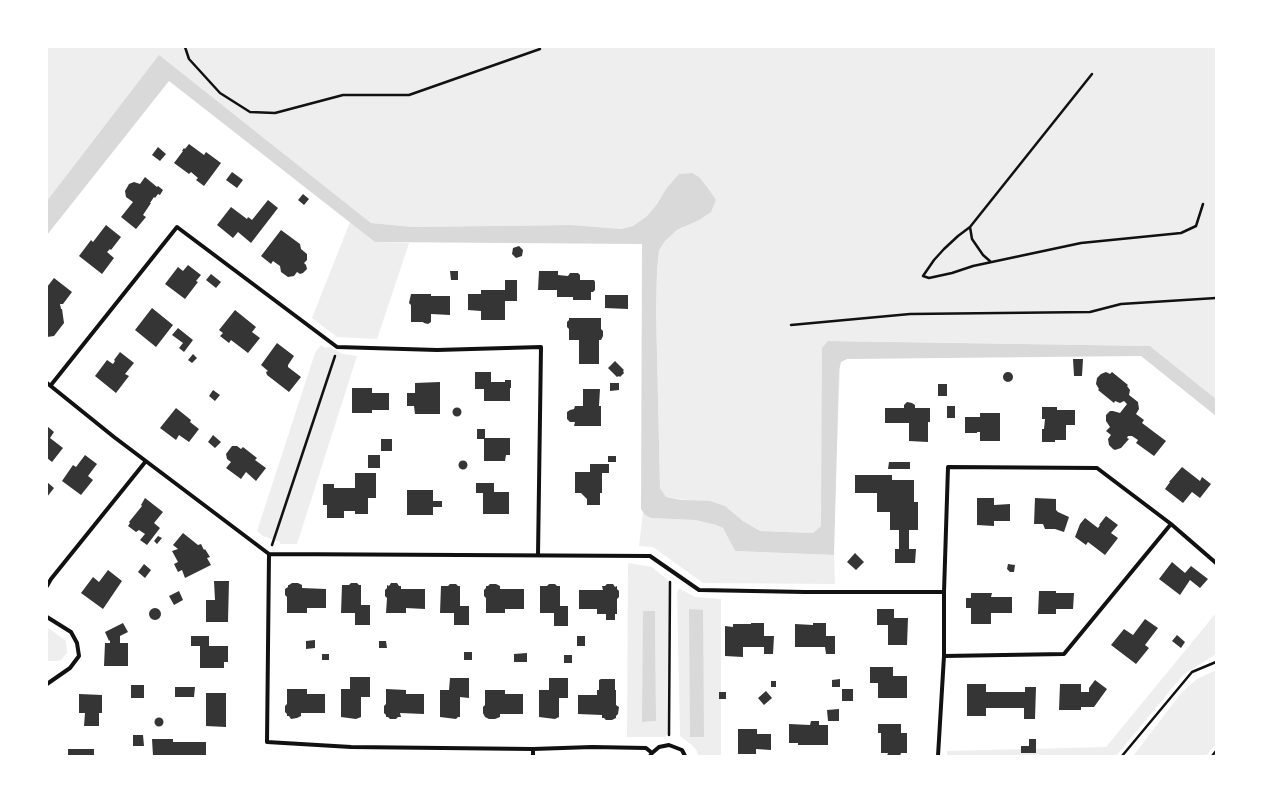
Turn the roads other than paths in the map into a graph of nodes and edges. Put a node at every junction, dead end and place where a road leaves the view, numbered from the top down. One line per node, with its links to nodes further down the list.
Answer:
1 (49, 384): 2 (street); 5 (street)
2 (146, 461): 4 (street); 7 (street)
3 (1171, 524): 6 (street); 8 (street); 10 (street)
4 (269, 554): 5 (street); 12 (street)
5 (538, 555): 8 (street)
6 (1216, 563)
7 (47, 586)
8 (944, 592): 10 (street)
9 (47, 617): 11 (street)
10 (944, 656): 16 (street)
11 (47, 684)
12 (533, 749): 13 (street); 14 (street)
13 (651, 754): 15 (street)
14 (533, 756)
15 (685, 756)
16 (938, 756)

